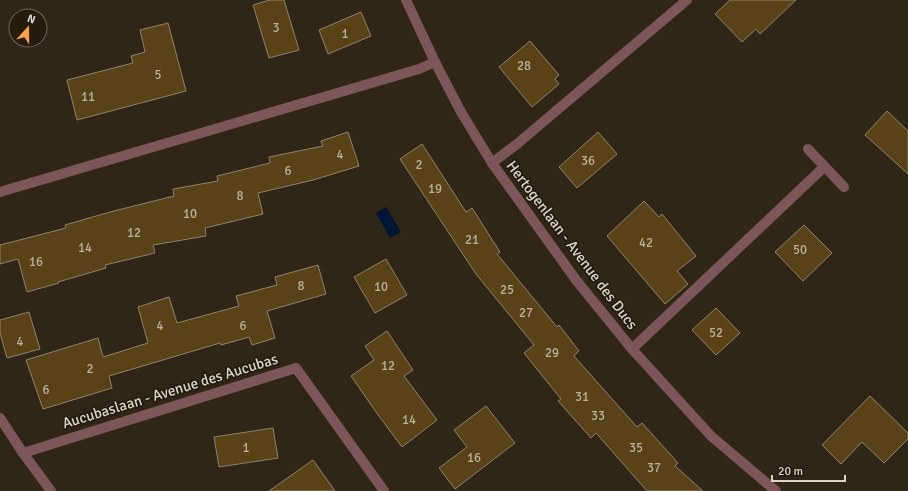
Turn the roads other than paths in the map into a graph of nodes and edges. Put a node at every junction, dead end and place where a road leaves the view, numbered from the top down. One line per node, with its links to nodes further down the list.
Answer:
1 (406, 0): 3 (street, Hertogenlaan - Avenue des Ducs)
2 (687, 0): 5 (street)
3 (435, 62): 5 (street, Hertogenlaan - Avenue des Ducs); 8 (street)
4 (808, 149): 6 (street)
5 (492, 163): 9 (street, Hertogenlaan - Avenue des Ducs)
6 (824, 166): 7 (street); 9 (street)
7 (844, 187)
8 (0, 192)
9 (632, 349): 14 (street, Hertogenlaan - Avenue des Ducs)
10 (0, 418): 11 (street)
11 (23, 453): 12 (street); 13 (street, Aucubaslaan - Avenue des Aucubas)
12 (51, 491)
13 (384, 491)
14 (776, 491)

